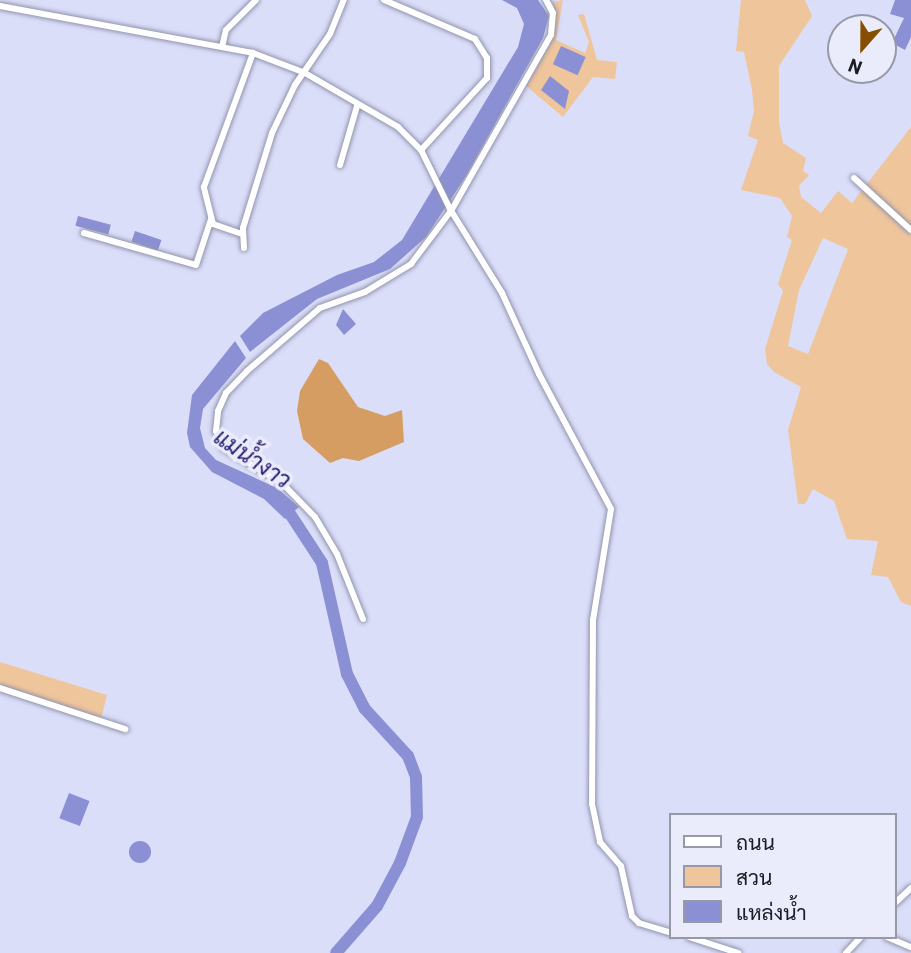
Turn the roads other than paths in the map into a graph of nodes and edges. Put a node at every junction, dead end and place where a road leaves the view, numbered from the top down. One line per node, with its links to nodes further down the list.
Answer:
1 (256, 0): 6 (street)
2 (344, 0): 8 (street)
3 (384, 0): 10 (street)
4 (547, 0): 13 (street)
5 (0, 6): 6 (street)
6 (222, 47): 7 (street)
7 (253, 53): 8 (street); 14 (street)
8 (305, 73): 9 (street); 17 (street)
9 (357, 106): 10 (street); 11 (street)
10 (421, 150): 13 (street)
11 (340, 165)
12 (855, 178): 15 (street)
13 (450, 210): 19 (street); 24 (street)
14 (211, 219): 16 (street); 17 (street)
15 (911, 230)
16 (84, 233)
17 (242, 234): 18 (street)
18 (244, 248)
19 (363, 619)
20 (0, 688): 21 (street)
21 (125, 729)
22 (911, 888): 23 (street)
23 (897, 902)
24 (670, 933)
25 (695, 939): 29 (street)
26 (860, 939): 30 (street)
27 (892, 939): 28 (street)
28 (911, 947)
29 (738, 953)
30 (845, 953)

